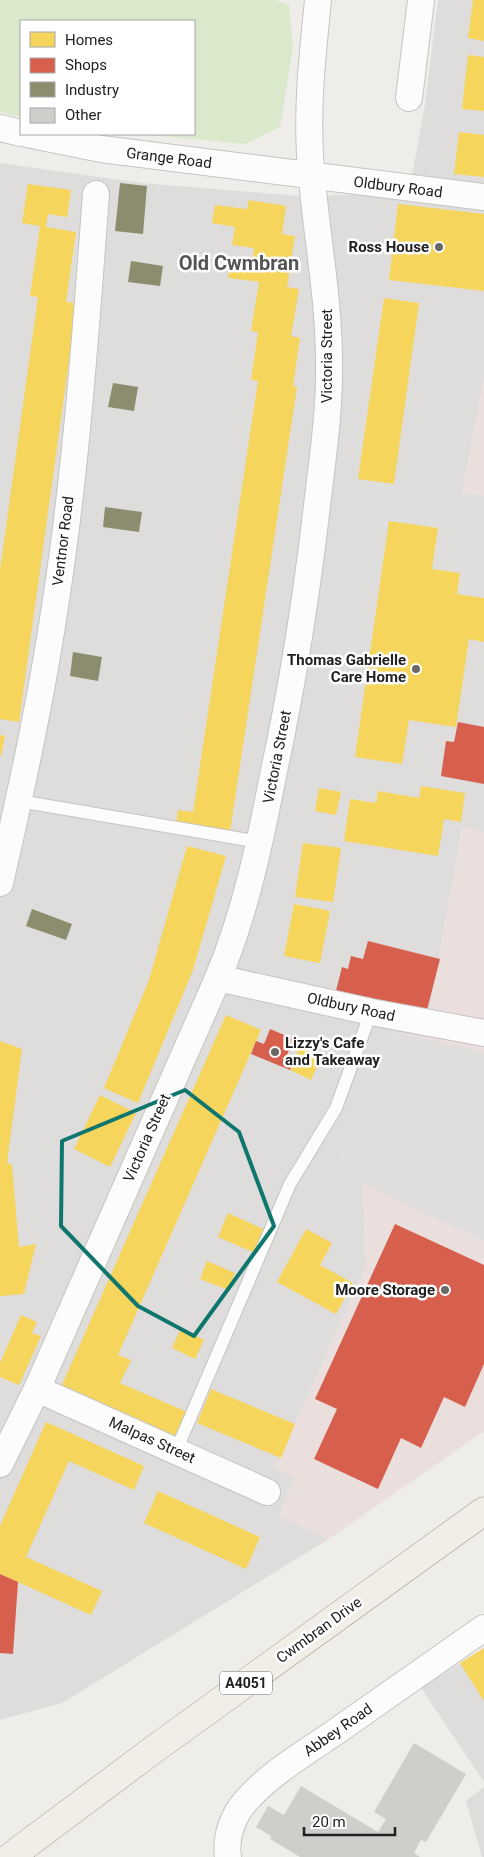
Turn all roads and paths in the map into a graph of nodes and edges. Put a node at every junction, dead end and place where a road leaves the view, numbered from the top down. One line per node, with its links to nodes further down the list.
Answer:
1 (318, 0): 7 (street, Victoria Street)
2 (421, 0): 3 (street)
3 (409, 98)
4 (0, 128): 5 (street)
5 (20, 132)
6 (32, 135): 7 (street, Grange Road)
7 (312, 176): 9 (street, Oldbury Road); 11 (street, Victoria Street)
8 (96, 194): 10 (street, Ventnor Road)
9 (484, 197)
10 (19, 801): 11 (lane); 12 (street, Ventnor Road)
11 (260, 842): 13 (street, Victoria Street)
12 (0, 883)
13 (218, 978): 14 (street, Oldbury Road); 16 (street, Victoria Street)
14 (371, 1012): 15 (street, Oldbury Road); 18 (lane)
15 (484, 1034)
16 (36, 1388): 17 (street, Victoria Street); 18 (street, Malpas Street)
17 (10, 1415): 19 (street, Victoria Street)
18 (176, 1451): 20 (street, Malpas Street)
19 (0, 1464)
20 (266, 1492)
21 (484, 1511): 23 (main road, Cwmbran Drive / A4051)
22 (484, 1628): 24 (street, Abbey Road)
23 (10, 1857)
24 (228, 1857)

